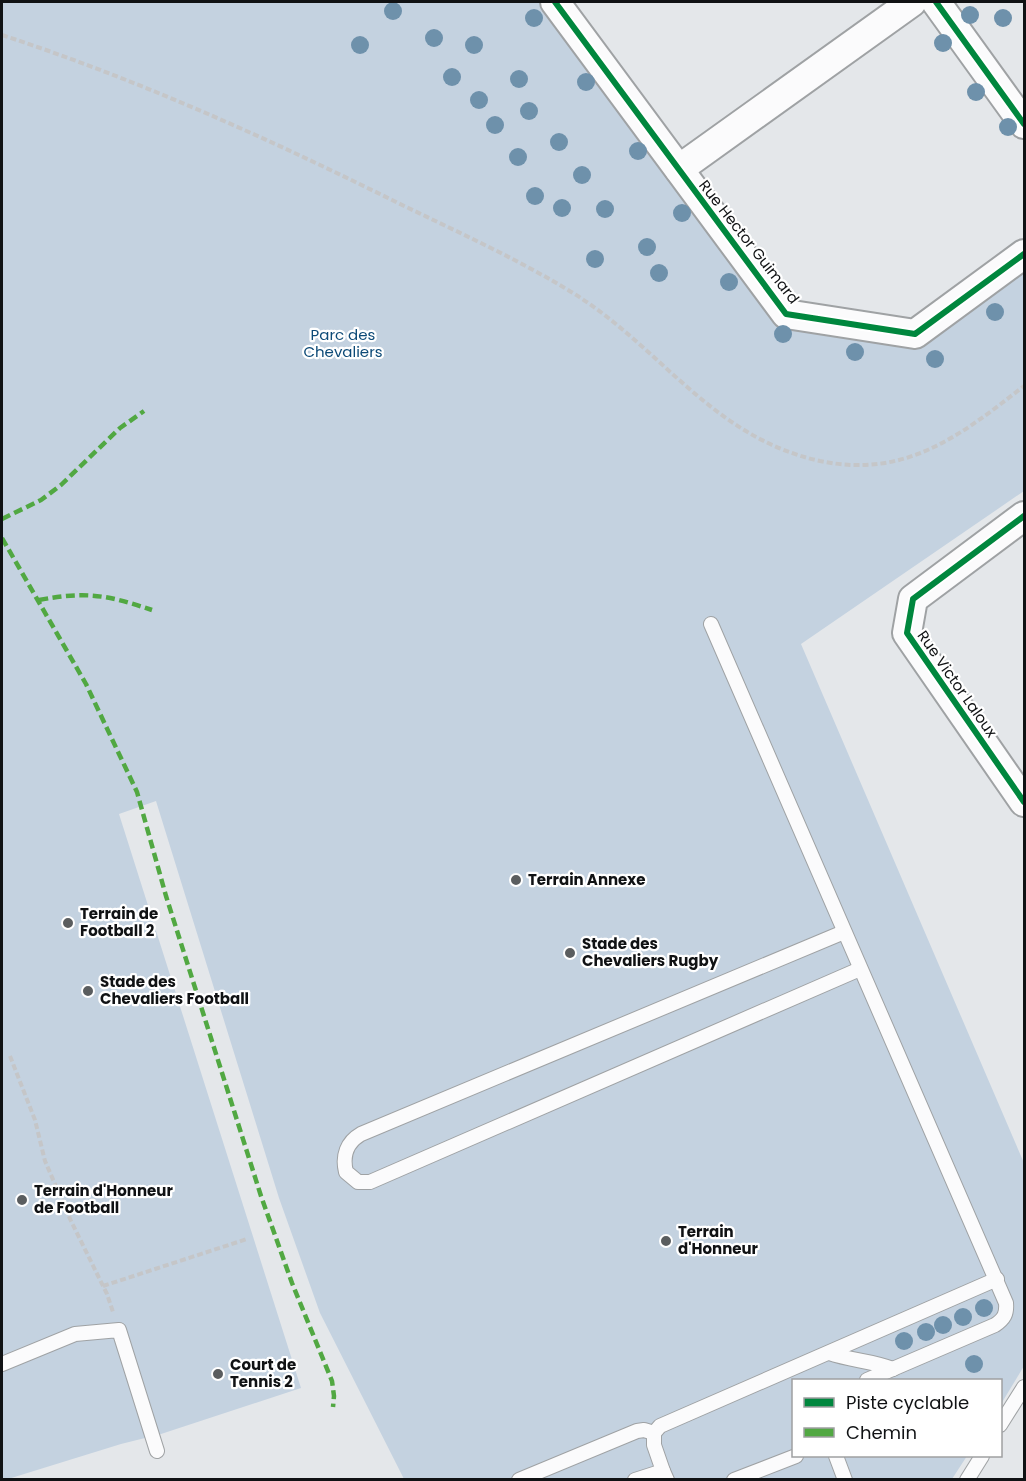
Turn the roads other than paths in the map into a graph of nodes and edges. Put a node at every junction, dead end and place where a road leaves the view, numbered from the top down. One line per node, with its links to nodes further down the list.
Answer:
1 (555, 2): 5 (street, Rue Hector Guimard)
2 (912, 2): 5 (street)
3 (936, 2): 4 (street)
4 (1024, 124)
5 (679, 169): 6 (street, Rue Hector Guimard)
6 (1024, 254)
7 (1024, 516): 9 (street, Rue Victor Laloux)
8 (711, 624): 10 (lane)
9 (1024, 802)
10 (844, 932): 11 (lane); 11 (lane)
11 (860, 969): 12 (lane)
12 (997, 1279): 13 (lane); 15 (lane)
13 (829, 1353): 15 (lane); 19 (lane)
14 (2, 1364): 20 (lane)
15 (893, 1369): 16 (lane)
16 (869, 1379)
17 (1024, 1387): 18 (lane)
18 (1002, 1422)
19 (654, 1433): 24 (lane); 25 (lane)
20 (157, 1451)
21 (792, 1457): 27 (lane)
22 (837, 1457): 28 (lane)
23 (981, 1457): 29 (lane)
24 (665, 1475): 26 (lane)
25 (519, 1479)
26 (635, 1479)
27 (734, 1479)
28 (845, 1479)
29 (967, 1479)

